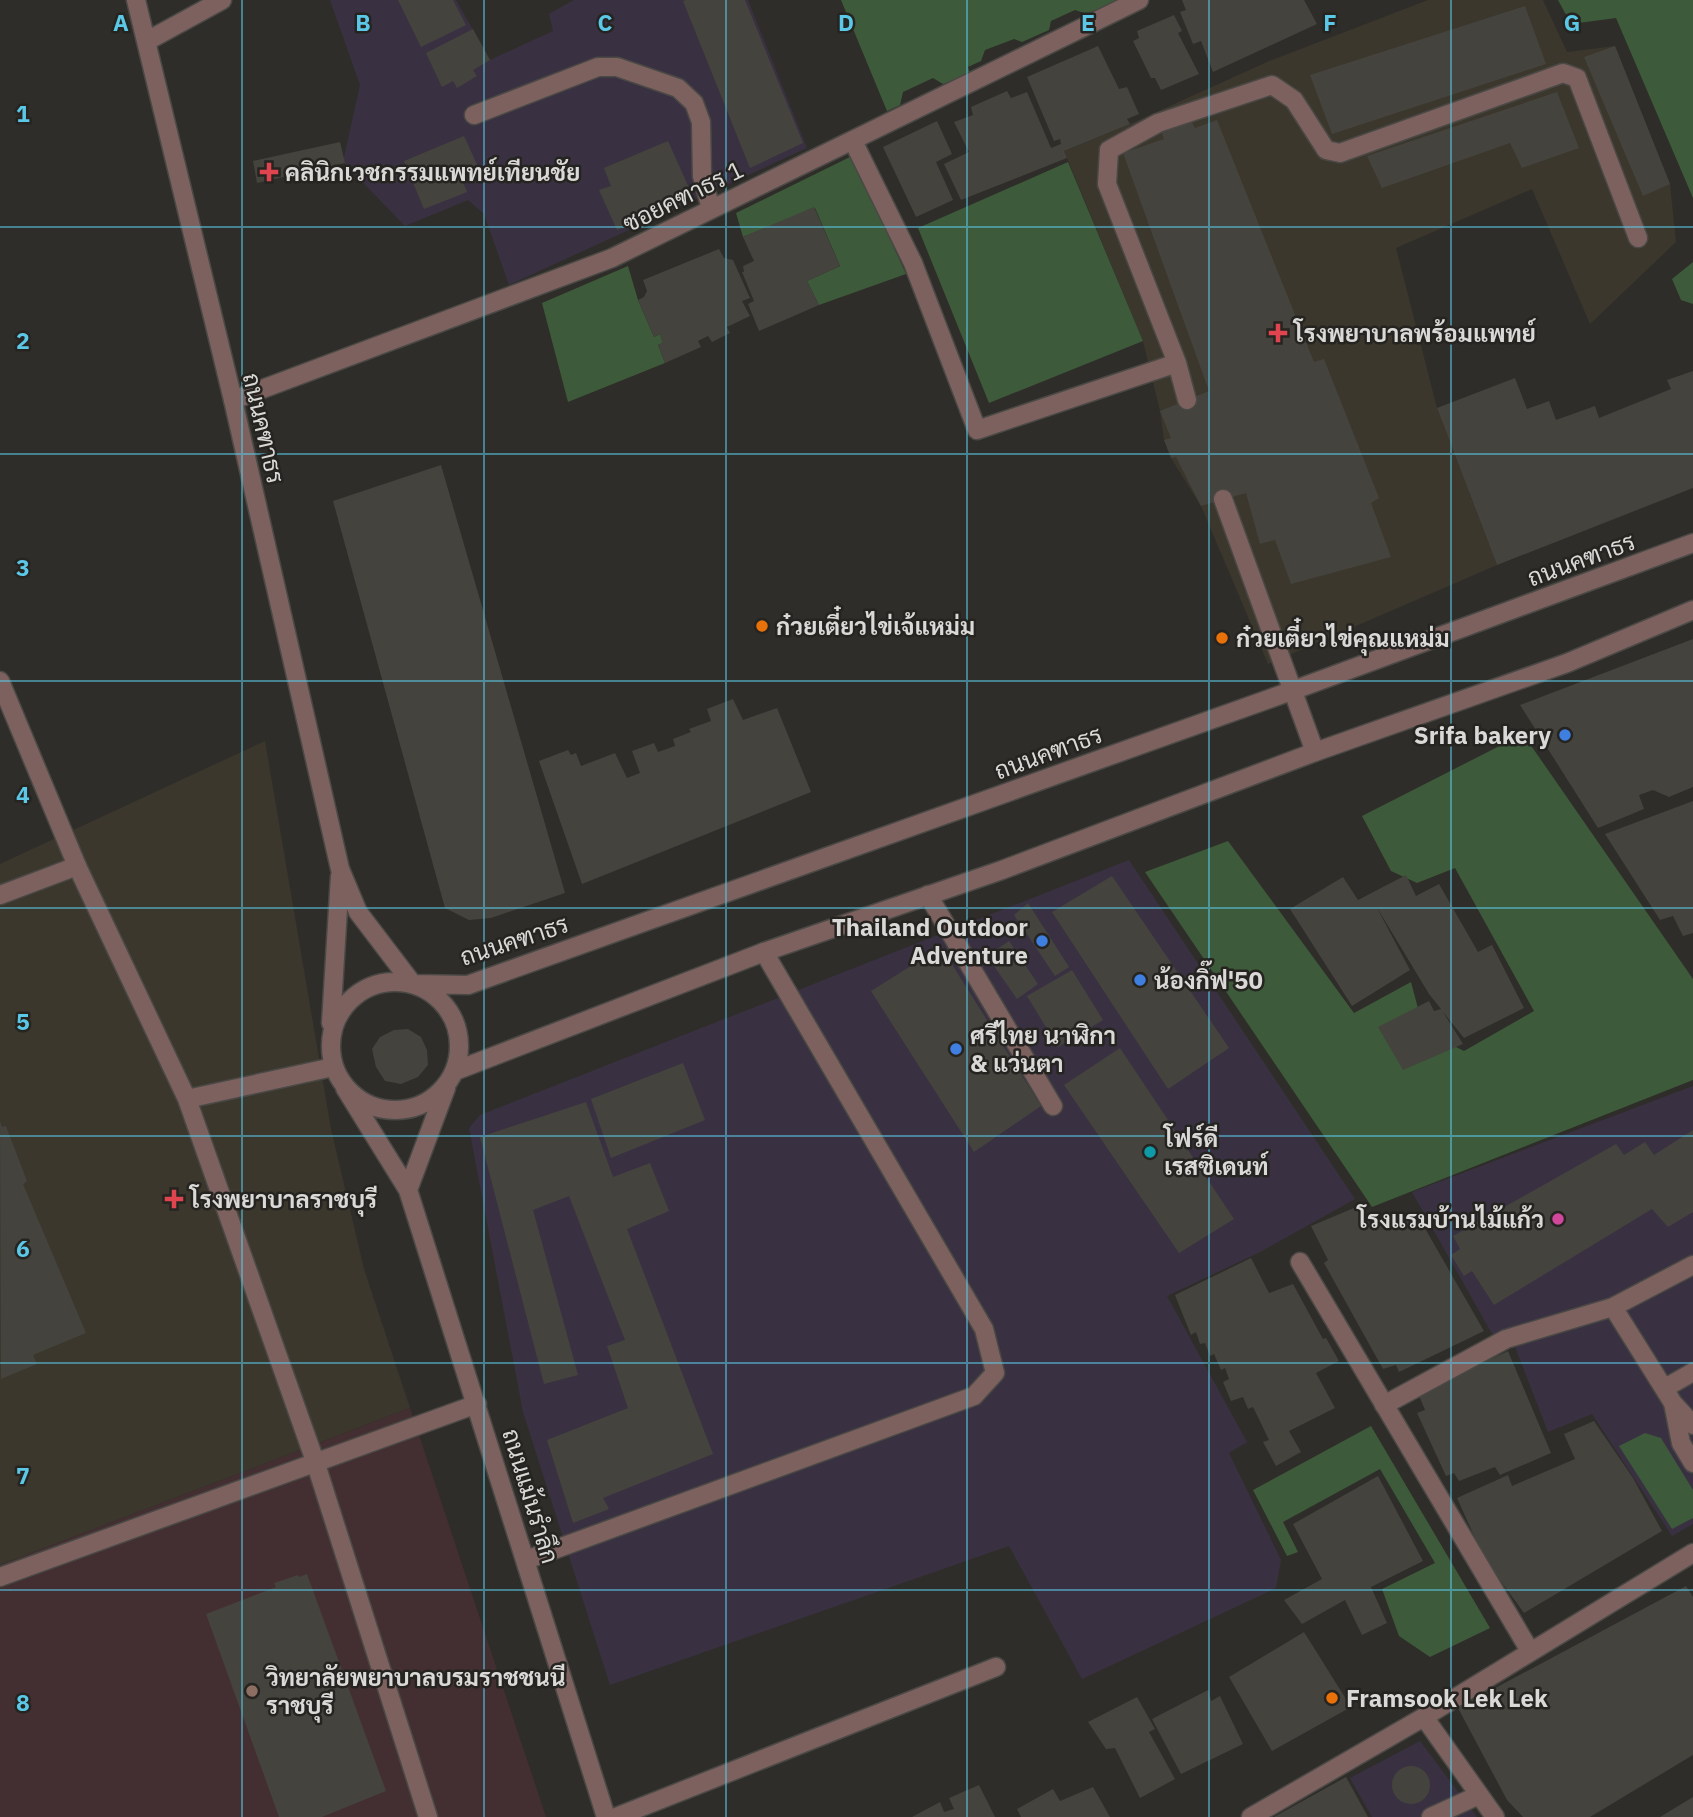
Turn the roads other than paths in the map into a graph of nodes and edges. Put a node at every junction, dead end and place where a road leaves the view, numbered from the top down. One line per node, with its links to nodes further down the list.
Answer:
1 (136, 0): 4 (street, ถนนคฑาธร)
2 (222, 0): 4 (street)
3 (1139, 0): 6 (street, ซอยคฑาธร 1)
4 (147, 40): 10 (street, ถนนคฑาธร)
5 (474, 116): 7 (street)
6 (853, 141): 7 (street, ซอยคฑาธร 1); 9 (street)
7 (711, 209): 10 (street, ซอยคฑาธร 1)
8 (1638, 238): 9 (street)
9 (1177, 363): 11 (street)
10 (233, 400): 19 (street, ถนนคฑาธร)
11 (1187, 400)
12 (1223, 499): 16 (street)
13 (1693, 543): 16 (street, ถนนคฑาธร)
14 (1693, 610): 17 (street)
15 (0, 681): 18 (street)
16 (1294, 690): 17 (street); 23 (street, ถนนคฑาธร)
17 (1315, 752): 21 (street)
18 (77, 866): 20 (street); 28 (street)
19 (340, 869): 23 (street, ถนนคฑาธร); 24 (street, ถนนคฑาธร)
20 (0, 895)
21 (928, 895): 22 (street); 29 (street)
22 (764, 952): 26 (street); 42 (street)
23 (414, 983): 24 (street); 26 (street)
24 (330, 1038): 25 (street)
25 (333, 1067): 27 (street); 28 (street)
26 (452, 1076): 27 (street); 30 (street)
27 (345, 1088): 30 (street, ถนนแม้นรำลึก)
28 (187, 1099): 39 (street)
29 (1053, 1106)
30 (408, 1190): 36 (street, ถนนแม้นรำลึก)
31 (1300, 1262): 37 (street)
32 (1693, 1265): 33 (street)
33 (1613, 1307): 35 (street); 37 (street)
34 (1693, 1372): 35 (street)
35 (1669, 1395): 38 (street); 40 (street)
36 (477, 1404): 39 (street); 42 (street, ถนนแม้นรำลึก)
37 (1384, 1405): 44 (street)
38 (1693, 1425)
39 (315, 1461): 43 (street); 48 (street)
40 (1693, 1464)
41 (1693, 1553): 44 (street)
42 (526, 1560): 49 (street, ถนนแม้นรำลึก)
43 (0, 1577)
44 (1530, 1651): 46 (street)
45 (996, 1667): 50 (street)
46 (1424, 1717): 47 (street); 51 (street)
47 (1479, 1795): 52 (street); 53 (street)
48 (428, 1817)
49 (606, 1817)
50 (616, 1817)
51 (1251, 1817)
52 (1431, 1817)
53 (1495, 1817)

